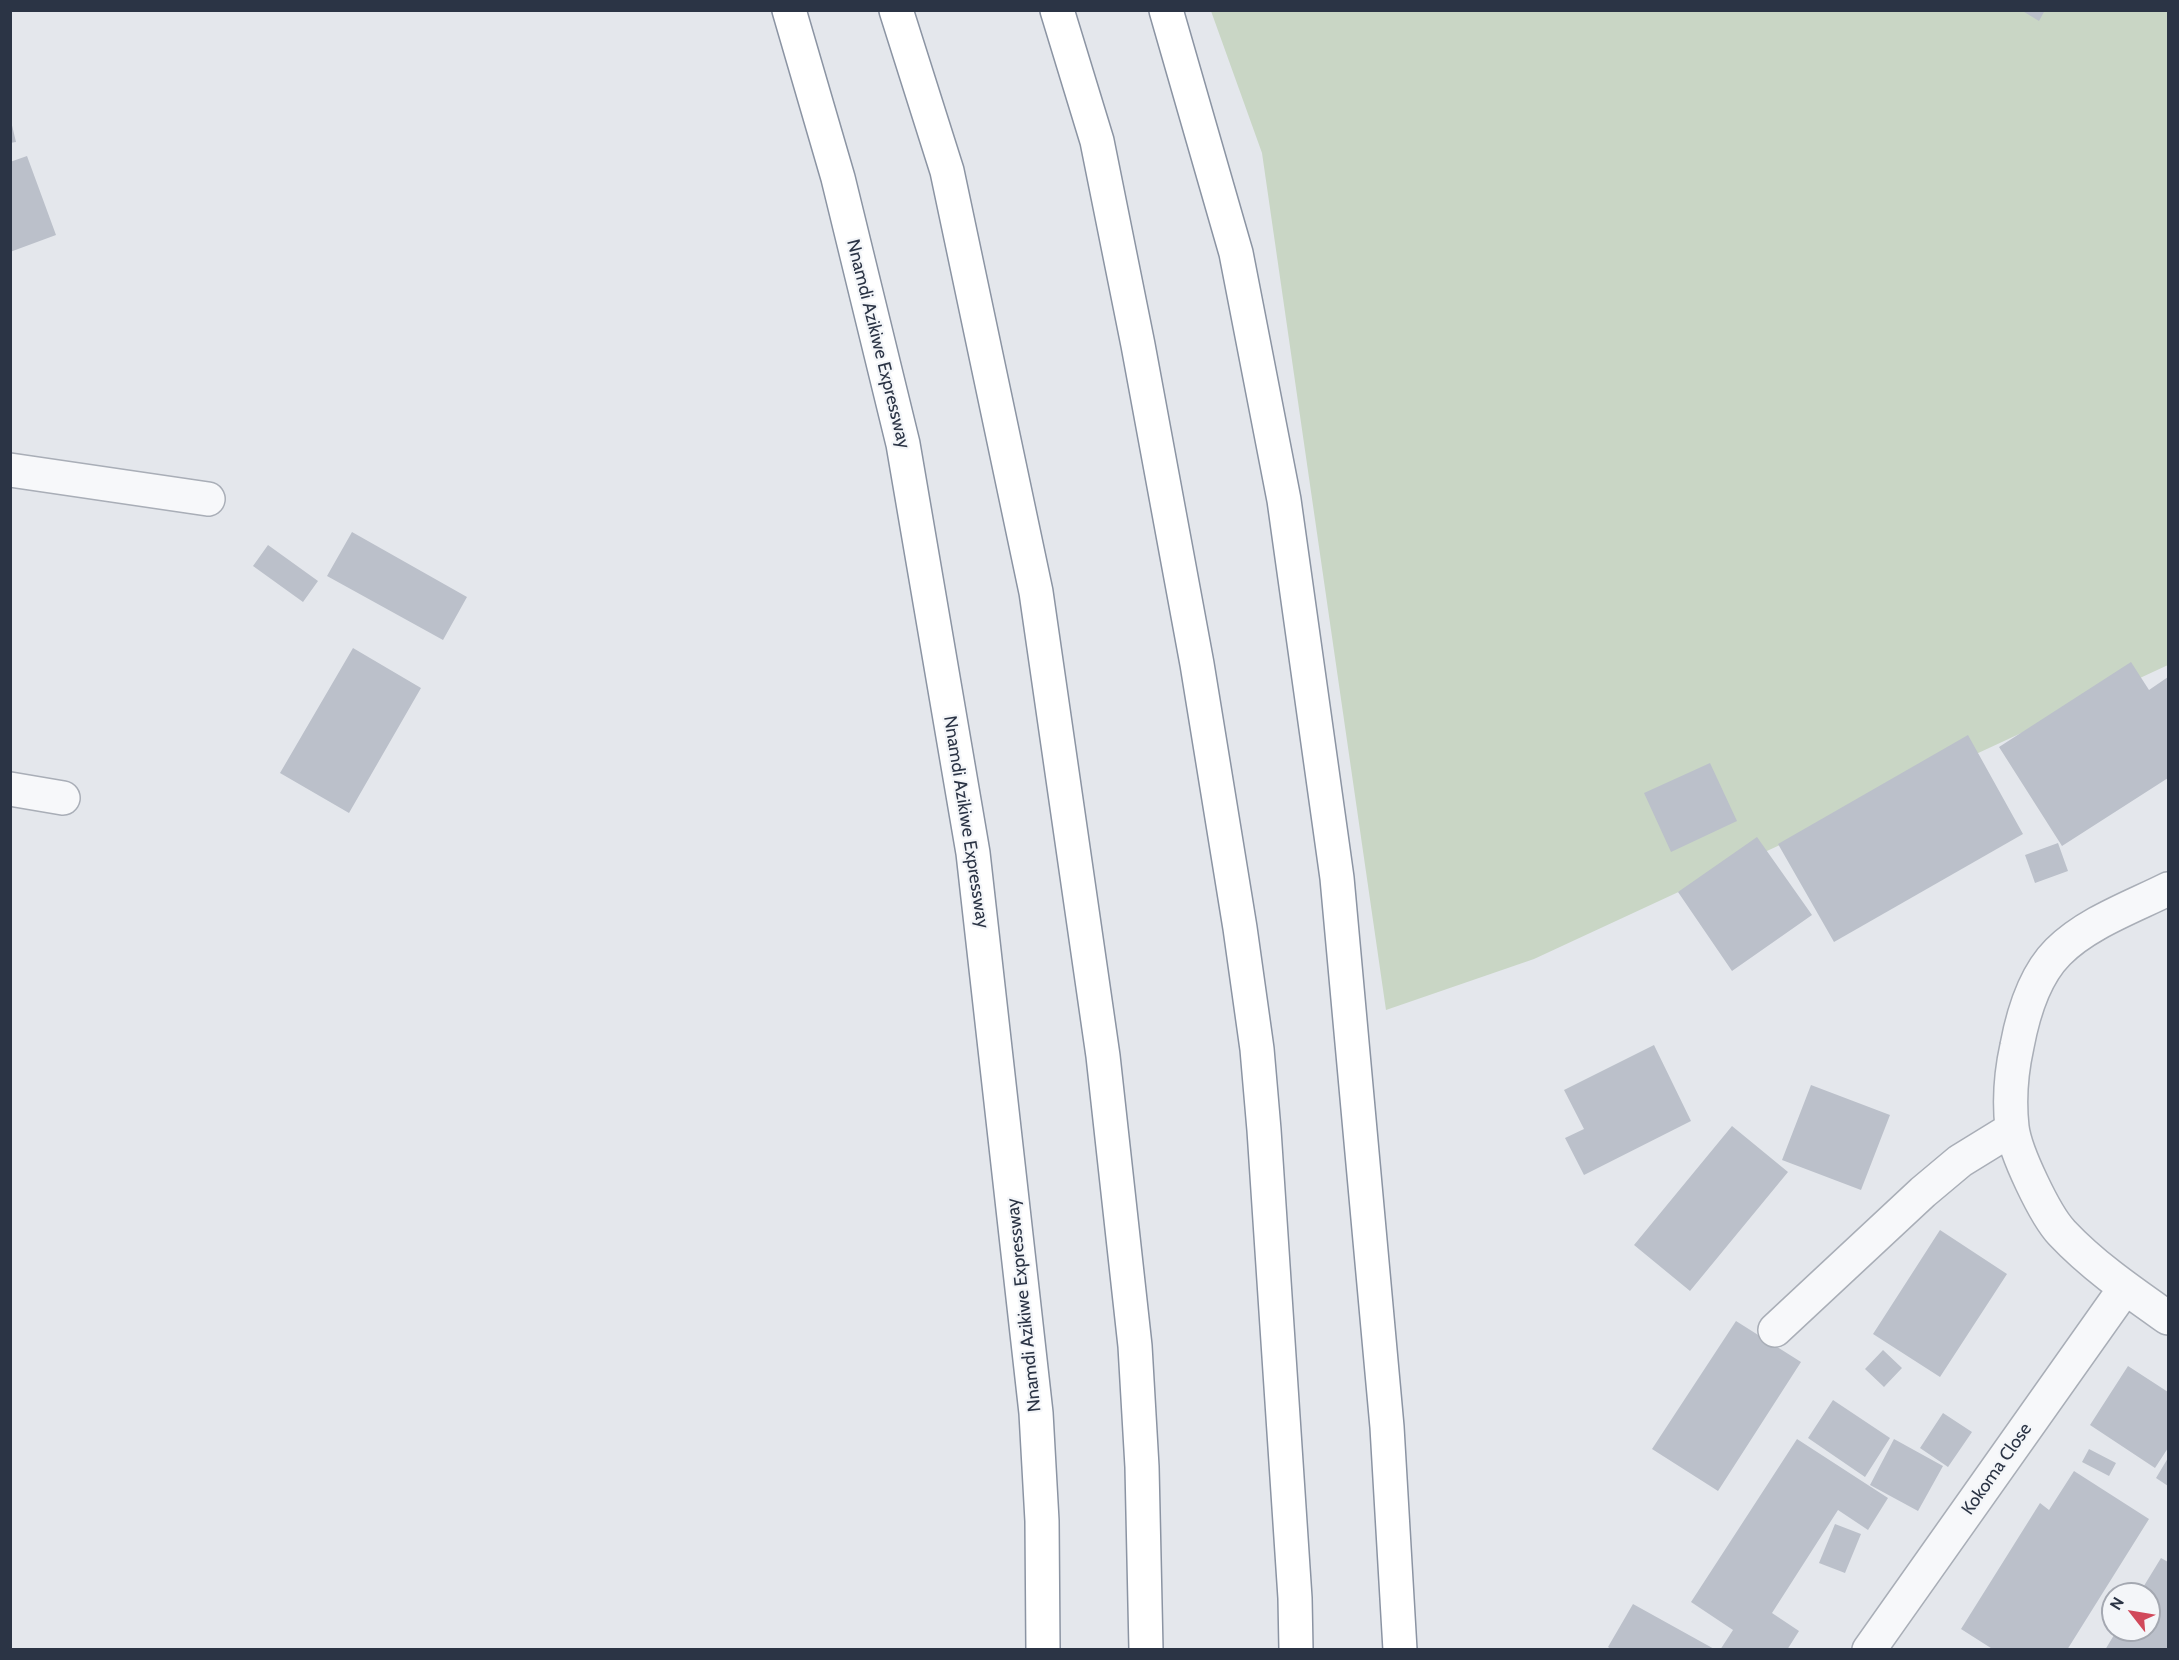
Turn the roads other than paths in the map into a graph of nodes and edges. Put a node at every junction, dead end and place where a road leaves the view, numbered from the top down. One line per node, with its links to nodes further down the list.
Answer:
1 (789, 10): 14 (highway, Nnamdi Azikiwe Expressway)
2 (896, 10): 15 (highway)
3 (1057, 10): 16 (highway)
4 (1166, 10): 17 (highway)
5 (10, 470): 6 (street)
6 (208, 499)
7 (10, 789): 8 (street)
8 (63, 798)
9 (2169, 889): 10 (street)
10 (2012, 1129): 11 (street); 13 (street)
11 (2125, 1288): 12 (street); 18 (street, Kokoma Close)
12 (2169, 1318)
13 (1775, 1330)
14 (1043, 1650)
15 (1146, 1650)
16 (1296, 1650)
17 (1400, 1650)
18 (1869, 1650)

